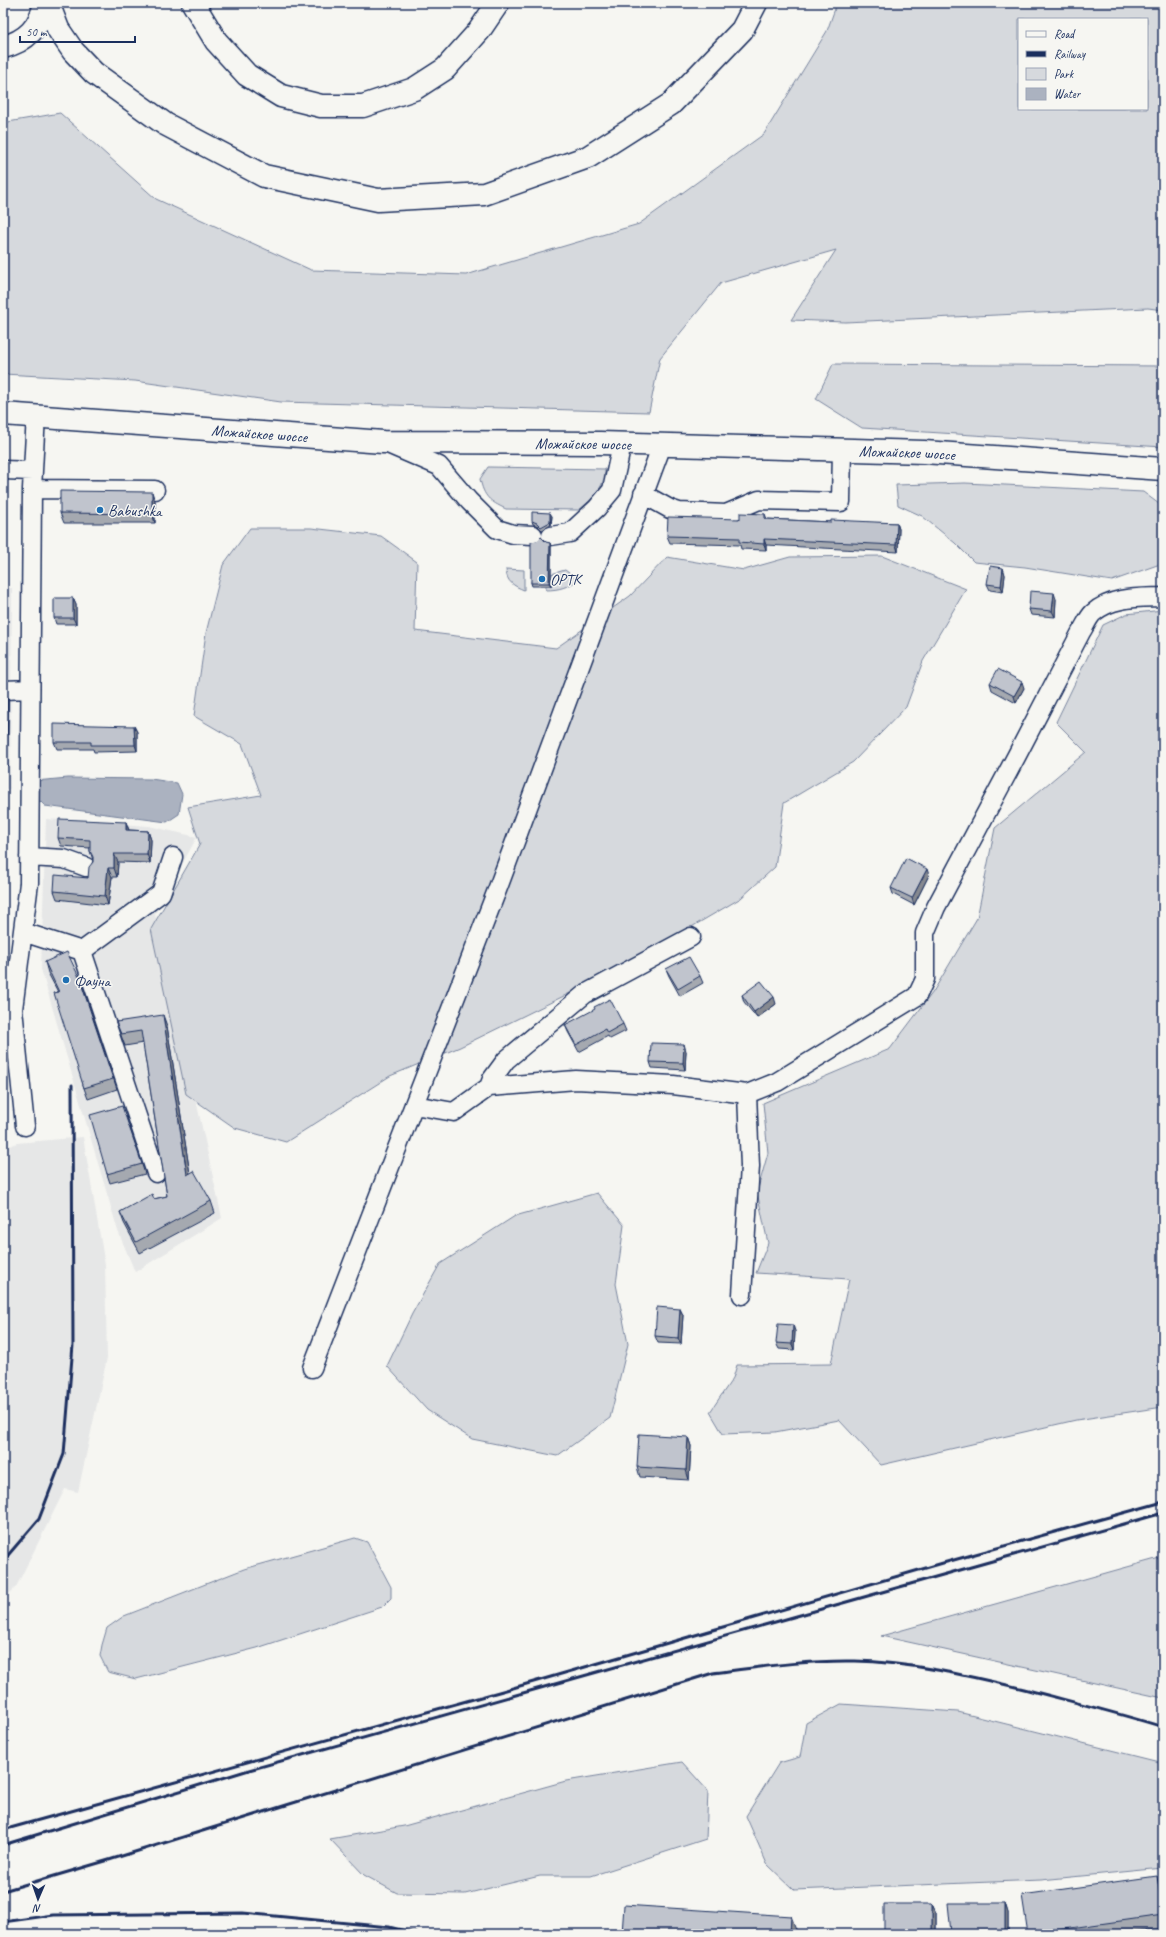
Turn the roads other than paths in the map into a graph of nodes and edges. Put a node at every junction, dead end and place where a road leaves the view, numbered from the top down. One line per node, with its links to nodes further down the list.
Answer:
1 (45, 3): 8 (main road)
2 (48, 3): 6 (main road)
3 (193, 3): 7 (main road)
4 (484, 3): 7 (main road)
5 (498, 3): 7 (main road)
6 (756, 3)
7 (479, 31)
8 (3, 47)
9 (3, 414): 10 (main road, Можайское шоссе)
10 (36, 415): 11 (main road, Можайское шоссе); 17 (lane)
11 (383, 442): 12 (main road, Можайское шоссе); 21 (lane)
12 (622, 444): 13 (main road, Можайское шоссе); 22 (lane)
13 (662, 445): 14 (main road, Можайское шоссе); 20 (lane)
14 (842, 449): 15 (main road, Можайское шоссе); 20 (lane)
15 (1163, 469)
16 (3, 470): 17 (lane)
17 (33, 470): 18 (lane)
18 (32, 489): 19 (lane); 24 (lane)
19 (155, 490)
20 (643, 494): 34 (lane)
21 (532, 535)
22 (551, 536)
23 (1163, 597): 33 (lane)
24 (30, 689): 25 (lane); 26 (lane)
25 (3, 690)
26 (29, 857): 28 (lane); 29 (lane)
27 (173, 857): 31 (lane)
28 (86, 867)
29 (23, 932): 31 (lane); 35 (lane)
30 (691, 937): 32 (lane)
31 (82, 951): 36 (lane)
32 (490, 1087): 33 (lane); 34 (lane)
33 (747, 1094): 37 (lane)
34 (414, 1105): 38 (lane)
35 (25, 1126)
36 (156, 1173)
37 (742, 1295)
38 (312, 1368)

